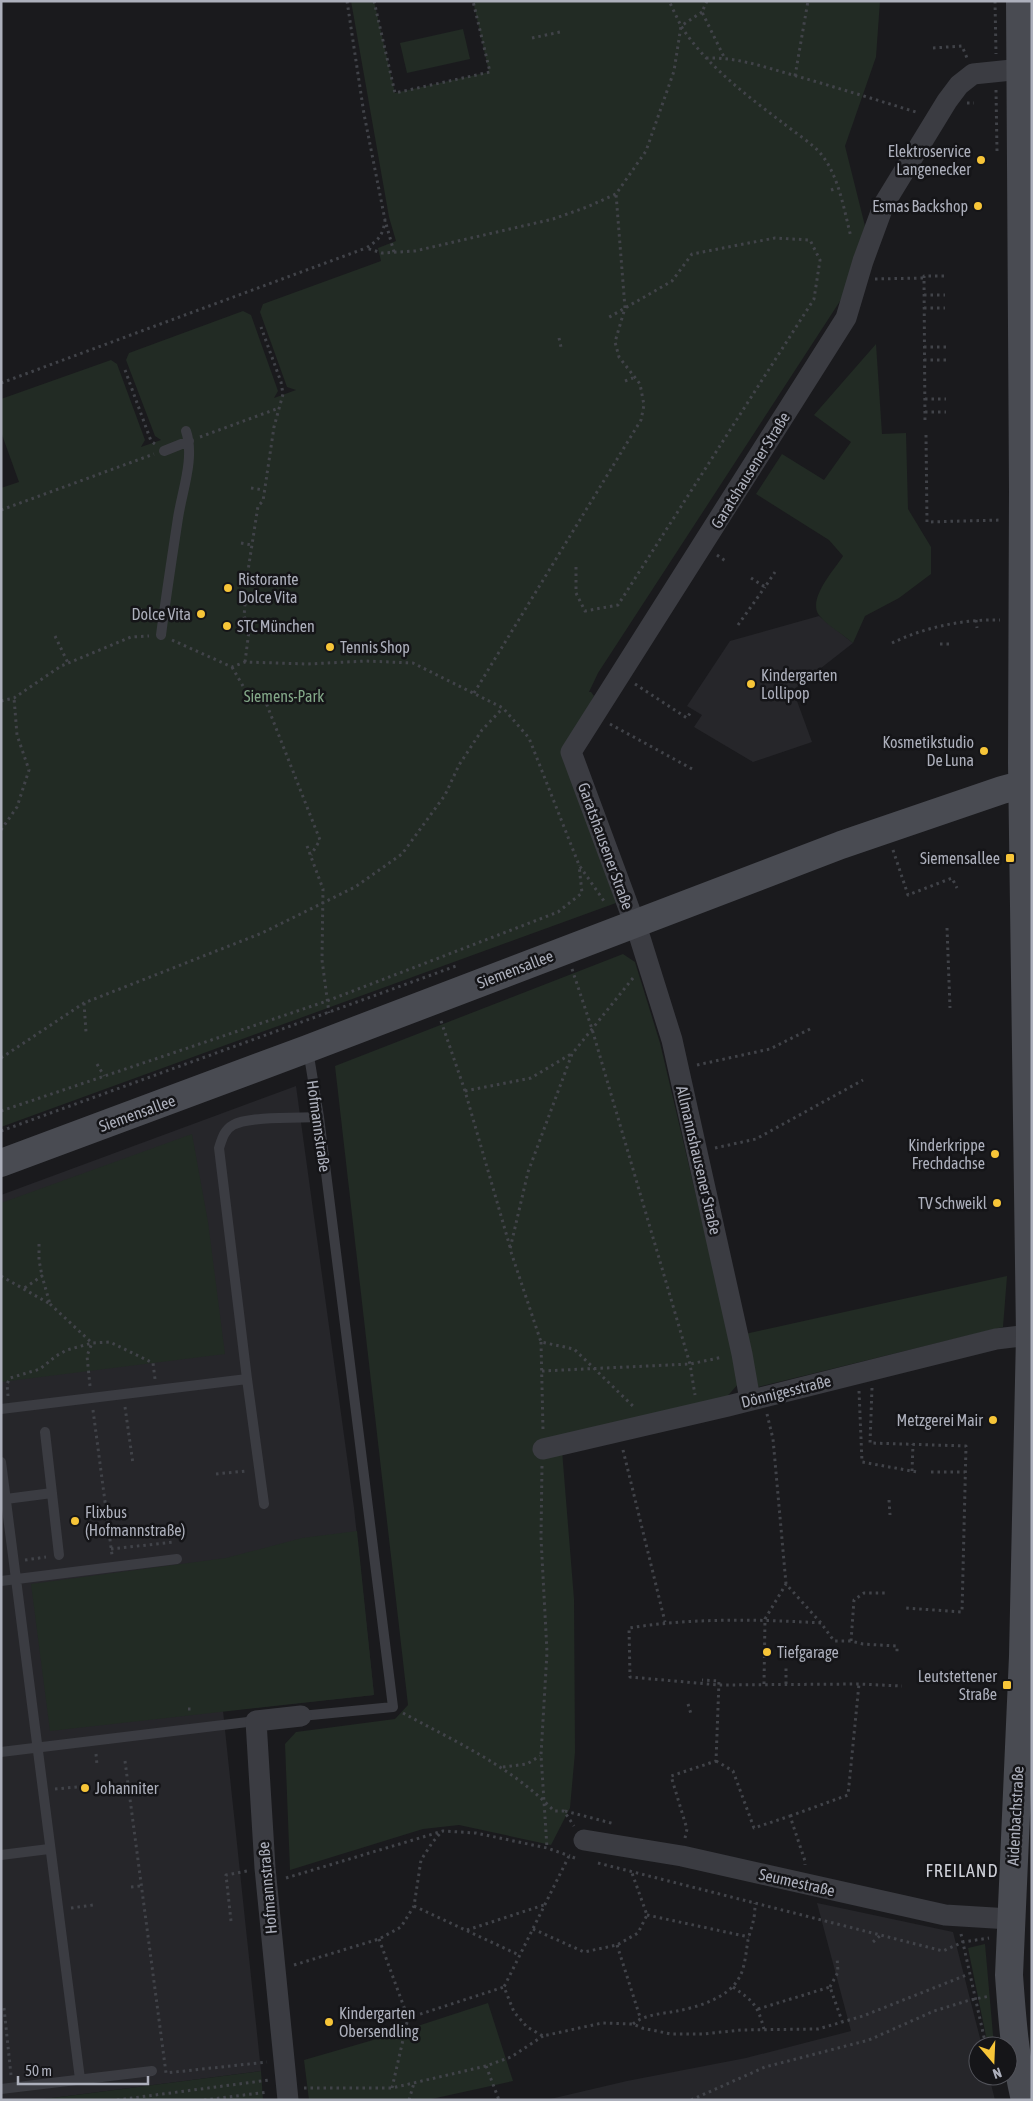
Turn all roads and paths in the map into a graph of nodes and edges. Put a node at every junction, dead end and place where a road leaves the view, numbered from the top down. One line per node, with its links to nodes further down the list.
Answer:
1 (346, 1): 22 (path)
2 (374, 1): 3 (path)
3 (473, 1)
4 (669, 1): 9 (path)
5 (707, 1): 8 (path)
6 (808, 1): 17 (path)
7 (1024, 4): 16 (main road, Aidenbachstraße)
8 (702, 12): 9 (path); 13 (path)
9 (681, 26): 14 (path); 21 (path)
10 (560, 32): 11 (path)
11 (532, 38)
12 (933, 48): 15 (path)
13 (725, 57): 14 (path); 17 (path)
14 (706, 58): 19 (path)
15 (967, 58)
16 (1028, 69): 18 (street, Garatshausener Straße); 90 (main road, Aidenbachstraße)
17 (795, 76): 18 (path)
18 (937, 118): 25 (street, Garatshausener Straße)
19 (837, 188): 20 (path); 25 (path)
20 (831, 190)
21 (616, 194): 24 (path); 30 (path)
22 (385, 220): 23 (path); 24 (path)
23 (366, 248): 24 (path); 44 (path)
24 (394, 252)
25 (860, 270): 27 (path); 78 (street, Garatshausener Straße)
26 (945, 276): 27 (path)
27 (924, 278): 28 (path)
28 (924, 295): 29 (path); 31 (path)
29 (945, 295)
30 (625, 308): 33 (path); 60 (path); 80 (path)
31 (924, 308): 32 (path); 37 (path)
32 (945, 308)
33 (606, 319)
34 (261, 327): 47 (path)
35 (559, 338): 36 (path)
36 (561, 346)
37 (924, 347): 38 (path); 39 (path)
38 (946, 347)
39 (924, 360): 40 (path); 46 (path)
40 (946, 360)
41 (125, 370): 53 (path)
42 (633, 378): 43 (path)
43 (625, 381)
44 (1, 384)
45 (946, 398): 46 (path)
46 (925, 399): 48 (path)
47 (279, 408): 52 (path); 55 (path)
48 (925, 412): 49 (path); 50 (path)
49 (946, 412)
50 (925, 424)
51 (926, 435): 57 (path)
52 (187, 436): 53 (lane); 65 (lane)
53 (164, 450): 56 (path)
54 (251, 488): 55 (path)
55 (264, 490): 59 (path)
56 (1, 510)
57 (1001, 520)
58 (241, 543): 59 (path)
59 (252, 545): 75 (path)
60 (576, 567)
61 (775, 572): 63 (path)
62 (751, 578): 63 (path)
63 (765, 587): 68 (path)
64 (133, 608): 65 (path)
65 (164, 614): 70 (lane)
66 (976, 620): 67 (path); 69 (path); 72 (path)
67 (1000, 620)
68 (738, 625)
69 (977, 628)
70 (161, 635): 76 (path); 77 (path)
71 (56, 636): 76 (path)
72 (892, 643)
73 (940, 644): 74 (path)
74 (952, 644)
75 (245, 662): 77 (path); 80 (path)
76 (68, 663): 81 (path)
77 (232, 668): 79 (path)
78 (621, 676): 85 (path); 88 (street, Garatshausener Straße)
79 (247, 693): 84 (path); 94 (path)
80 (474, 694): 86 (path)
81 (14, 698): 83 (path); 91 (path)
82 (673, 700): 85 (path)
83 (1, 701)
84 (252, 705)
85 (669, 706): 87 (path)
86 (503, 708): 95 (path); 97 (path)
87 (692, 710)
88 (594, 715): 89 (path); 98 (street, Garatshausener Straße)
89 (694, 770)
90 (1027, 784): 98 (main road, Siemensallee); 131 (main road, Aidenbachstraße)
91 (1, 830)
92 (890, 844): 96 (path)
93 (307, 846): 94 (path)
94 (311, 856): 97 (path)
95 (579, 864): 98 (path); 103 (path)
96 (957, 888)
97 (324, 902): 103 (path); 104 (path)
98 (632, 916): 100 (main road, Siemensallee); 101 (street, Allmannshausener Straße)
99 (947, 928): 105 (path)
100 (566, 949): 110 (path); 112 (main road, Siemensallee)
101 (647, 960): 110 (path); 116 (street, Allmannshausener Straße)
102 (460, 965): 106 (path)
103 (327, 1001): 106 (path); 117 (path)
104 (84, 1003): 111 (path); 114 (path)
105 (950, 1008)
106 (329, 1012): 108 (path); 122 (path)
107 (440, 1018): 119 (path)
108 (331, 1019)
109 (812, 1028): 116 (path)
110 (592, 1029): 113 (path); 135 (path)
111 (86, 1032)
112 (308, 1050): 121 (lane, Hofmannstraße); 124 (main road, Siemensallee)
113 (572, 1054): 119 (path); 126 (path)
114 (1, 1058)
115 (97, 1064): 117 (path)
116 (679, 1069): 123 (street, Allmannshausener Straße)
117 (104, 1076): 120 (path)
118 (863, 1080): 123 (path)
119 (465, 1091): 126 (path)
120 (1, 1111)
121 (319, 1116): 139 (lane); 187 (lane, Hofmannstraße)
122 (1, 1131)
123 (697, 1152): 134 (street, Allmannshausener Straße)
124 (1, 1163)
125 (39, 1244): 128 (path)
126 (510, 1249): 132 (path)
127 (1, 1276): 129 (path)
128 (42, 1276): 129 (path); 130 (path)
129 (23, 1289): 130 (path)
130 (50, 1304): 133 (path)
131 (1030, 1335): 138 (street, Dönnigesstraße); 224 (main road, Aidenbachstraße)
132 (541, 1342): 136 (path); 137 (path)
133 (92, 1343): 140 (path); 142 (path); 145 (path)
134 (742, 1354): 135 (path); 143 (street, Allmannshausener Straße)
135 (690, 1364): 136 (path); 146 (path)
136 (593, 1368): 137 (path); 147 (path)
137 (542, 1371): 151 (path)
138 (858, 1373): 143 (street, Dönnigesstraße); 150 (path)
139 (247, 1379): 140 (lane); 154 (lane)
140 (156, 1389): 141 (lane)
141 (123, 1394): 142 (lane); 153 (path)
142 (91, 1398): 145 (lane); 164 (path)
143 (757, 1399): 146 (street, Dönnigesstraße); 171 (path)
144 (872, 1399): 150 (path)
145 (5, 1409)
146 (698, 1413): 147 (street, Dönnigesstraße)
147 (653, 1424): 149 (street, Dönnigesstraße)
148 (45, 1432): 158 (lane)
149 (618, 1432): 151 (street, Dönnigesstraße); 175 (path)
150 (913, 1444): 156 (path)
151 (543, 1449): 195 (path)
152 (1, 1462): 159 (lane)
153 (133, 1464)
154 (260, 1470): 157 (path); 161 (lane)
155 (931, 1472): 156 (path)
156 (965, 1472): 173 (path)
157 (216, 1474)
158 (52, 1493): 159 (lane); 165 (lane)
159 (6, 1499): 167 (lane)
160 (889, 1500): 162 (path)
161 (264, 1504)
162 (890, 1515)
163 (174, 1542): 164 (path)
164 (111, 1549): 168 (path)
165 (59, 1555): 167 (path)
166 (177, 1559): 168 (lane)
167 (13, 1562): 169 (lane)
168 (113, 1567): 169 (lane)
169 (16, 1580): 170 (lane); 193 (lane)
170 (1, 1581)
171 (786, 1584): 174 (path); 176 (path)
172 (885, 1593): 177 (path)
173 (906, 1608)
174 (765, 1619): 175 (path); 176 (path); 181 (path)
175 (664, 1622): 184 (path)
176 (821, 1623): 177 (path)
177 (852, 1641): 178 (path)
178 (897, 1653)
179 (786, 1666): 182 (path)
180 (702, 1680): 184 (path)
181 (764, 1684): 182 (path); 184 (path)
182 (786, 1684): 183 (path)
183 (859, 1684): 185 (path); 202 (path)
184 (719, 1685): 197 (path)
185 (902, 1686)
186 (688, 1704): 190 (path)
187 (393, 1707): 191 (lane); 198 (path)
188 (193, 1708): 189 (path)
189 (188, 1710)
190 (691, 1714)
191 (301, 1716): 192 (street)
192 (256, 1721): 193 (lane); 211 (street, Hofmannstraße)
193 (37, 1747): 194 (lane); 200 (lane)
194 (1, 1752)
195 (541, 1755): 198 (path); 201 (path)
196 (125, 1761): 215 (path)
197 (716, 1761): 202 (path); 209 (path)
198 (503, 1767): 201 (path)
199 (77, 1787): 200 (path)
200 (42, 1791): 205 (lane)
201 (544, 1800): 204 (path); 206 (path)
202 (790, 1816): 214 (path)
203 (442, 1831): 204 (path); 213 (path); 220 (path)
204 (547, 1848): 208 (path)
205 (50, 1849): 207 (lane); 221 (lane)
206 (581, 1849): 208 (path); 208 (path); 209 (street, Seumestraße)
207 (1, 1855)
208 (569, 1856): 219 (path)
209 (682, 1856): 214 (street, Seumestraße)
210 (596, 1863): 212 (path)
211 (265, 1868): 225 (path); 237 (street, Hofmannstraße)
212 (632, 1872): 217 (path); 222 (path)
213 (286, 1878)
214 (802, 1883): 223 (street, Seumestraße)
215 (141, 1886): 216 (path); 256 (path)
216 (131, 1887)
217 (755, 1903): 228 (path); 229 (path)
218 (93, 1905): 221 (path)
219 (544, 1905): 226 (path); 227 (path)
220 (414, 1906): 227 (path); 230 (path)
221 (58, 1910): 255 (lane)
222 (647, 1915): 229 (path); 233 (path)
223 (957, 1916): 224 (street, Seumestraße); 232 (path)
224 (1010, 1919): 266 (main road, Aidenbachstraße)
225 (231, 1921)
226 (533, 1929): 233 (path); 235 (path)
227 (466, 1930): 235 (path)
228 (881, 1935): 231 (path); 232 (path)
229 (749, 1936): 241 (path)
230 (379, 1939): 237 (path); 247 (path)
231 (873, 1942)
232 (963, 1942): 234 (path); 238 (path)
233 (617, 1945): 246 (path)
234 (990, 1946)
235 (519, 1955): 240 (path)
236 (837, 1957): 239 (path)
237 (275, 1970): 256 (street, Hofmannstraße)
238 (969, 1974): 243 (path); 248 (path)
239 (830, 1986): 245 (path); 248 (path)
240 (504, 1987): 247 (path); 251 (path)
241 (733, 1987): 245 (path); 246 (path)
242 (992, 1988): 243 (path)
243 (974, 1999): 252 (path); 265 (path)
244 (4, 2008): 258 (path)
245 (758, 2009): 250 (path)
246 (640, 2017): 249 (path)
247 (408, 2018): 259 (path)
248 (842, 2021): 250 (path)
249 (634, 2024): 250 (path); 251 (path)
250 (764, 2029)
251 (543, 2036): 253 (path)
252 (983, 2036)
253 (486, 2066): 257 (path); 264 (path)
254 (152, 2071): 255 (lane)
255 (80, 2079): 258 (lane)
256 (287, 2082): 259 (path); 261 (path); 262 (path)
257 (414, 2083): 259 (path); 263 (path)
258 (13, 2088): 260 (lane)
259 (392, 2088)
260 (1, 2089)
261 (117, 2100)
262 (204, 2100)
263 (409, 2100)
264 (499, 2100)
265 (691, 2100)
266 (1025, 2100)

